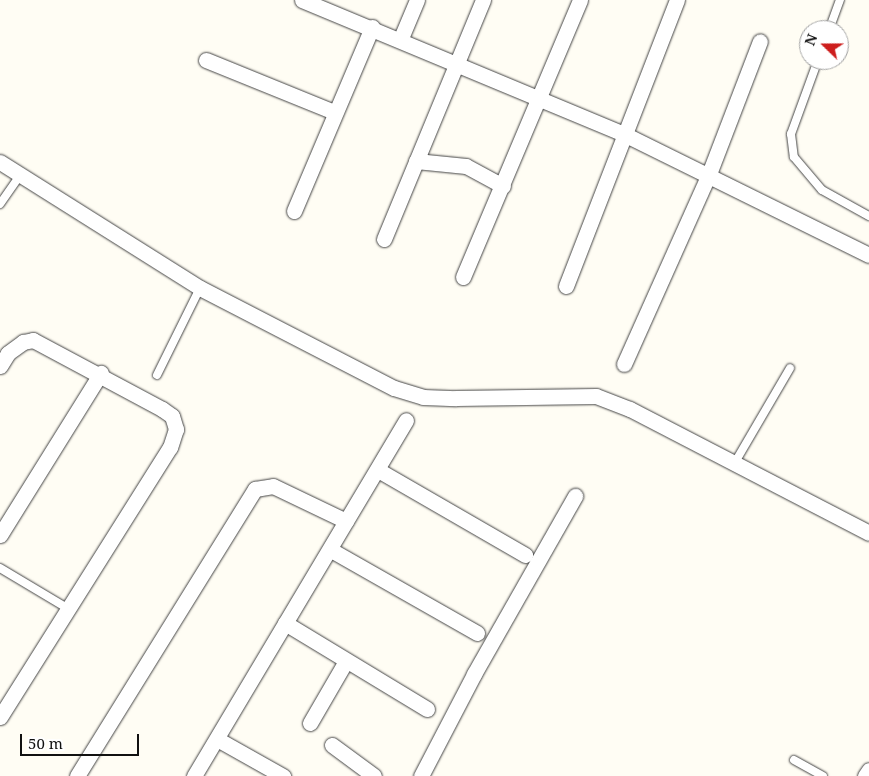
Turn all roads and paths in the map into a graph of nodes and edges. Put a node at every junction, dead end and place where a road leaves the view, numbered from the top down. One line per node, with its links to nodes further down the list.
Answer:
1 (302, 0): 8 (street)
2 (483, 0): 12 (street)
3 (580, 0): 14 (street)
4 (677, 0): 16 (street)
5 (840, 0): 7 (lane)
6 (413, 1): 9 (street)
7 (833, 20)
8 (372, 27): 9 (street); 15 (street)
9 (401, 38): 12 (street)
10 (760, 41): 19 (street)
11 (206, 60): 15 (street)
12 (456, 64): 14 (street); 18 (street)
13 (814, 70): 24 (lane)
14 (540, 98): 16 (street); 21 (street)
15 (334, 112): 23 (street)
16 (624, 134): 19 (street); 28 (street)
17 (0, 162): 20 (street)
18 (416, 162): 21 (street); 25 (street)
19 (709, 174): 26 (street); 30 (street)
20 (20, 175): 22 (lane); 29 (street)
21 (503, 186): 27 (street)
22 (0, 204)
23 (294, 211)
24 (869, 216)
25 (384, 239)
26 (869, 255)
27 (463, 277)
28 (566, 286)
29 (200, 288): 34 (lane); 36 (street)
30 (624, 364)
31 (0, 366): 33 (street)
32 (790, 368): 36 (lane)
33 (100, 373): 41 (street); 45 (street)
34 (157, 375)
35 (406, 420): 37 (street)
36 (734, 464): 40 (street)
37 (378, 470): 39 (street); 43 (street)
38 (575, 496): 60 (street)
39 (346, 521): 42 (street); 56 (street)
40 (869, 533)
41 (0, 535)
42 (331, 550): 46 (street); 47 (street)
43 (525, 555)
44 (0, 568): 45 (lane)
45 (67, 608): 50 (street)
46 (285, 623): 48 (street); 52 (street)
47 (477, 633)
48 (346, 661): 49 (street); 51 (street)
49 (427, 709)
50 (0, 717)
51 (310, 724)
52 (217, 739): 57 (street); 58 (street)
53 (332, 745): 59 (street)
54 (794, 760): 61 (lane)
55 (869, 770): 62 (street)
56 (77, 776)
57 (194, 776)
58 (283, 776)
59 (374, 776)
60 (422, 776)
61 (823, 776)
62 (864, 776)

